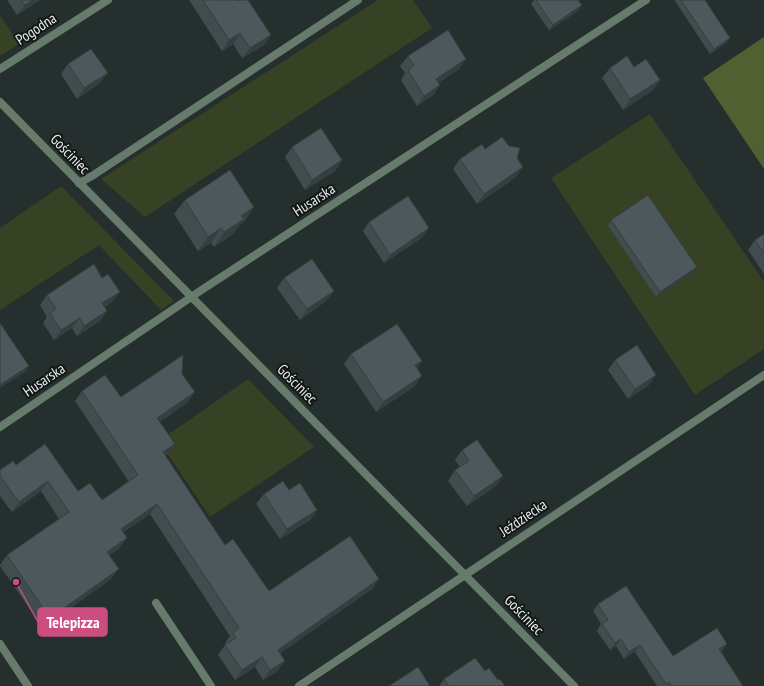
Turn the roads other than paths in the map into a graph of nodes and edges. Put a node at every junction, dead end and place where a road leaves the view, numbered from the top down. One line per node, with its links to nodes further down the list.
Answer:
1 (108, 0): 4 (street, Pogodna)
2 (358, 0): 6 (street)
3 (646, 0): 7 (street, Husarska)
4 (0, 69)
5 (0, 102): 6 (street, Gościniec)
6 (79, 183): 7 (street, Gościniec)
7 (191, 297): 9 (street, Husarska); 10 (street, Gościniec)
8 (764, 375): 10 (street, Jeździecka)
9 (0, 427)
10 (465, 574): 15 (street, Jeździecka); 16 (street, Gościniec)
11 (156, 603): 14 (street)
12 (0, 644): 13 (street)
13 (28, 686)
14 (211, 686)
15 (299, 686)
16 (574, 686)

